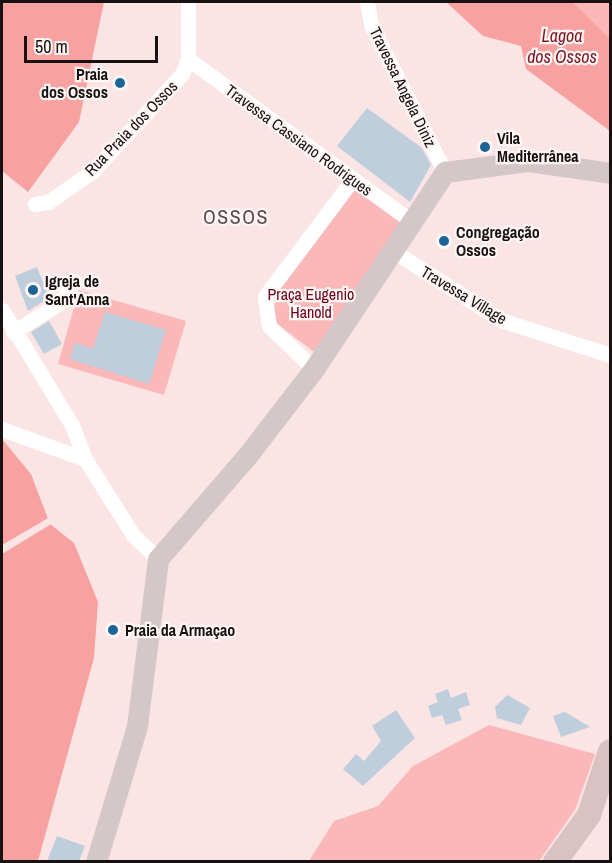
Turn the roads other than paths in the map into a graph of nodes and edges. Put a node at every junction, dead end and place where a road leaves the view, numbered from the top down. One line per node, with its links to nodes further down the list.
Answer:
1 (188, 2): 3 (street)
2 (367, 2): 4 (street, Travessa Angela Diniz)
3 (188, 59): 6 (street, Travessa Cassiano Rodrigues); 7 (street, Rua Praia dos Ossos)
4 (445, 172): 5 (street); 8 (street)
5 (610, 172)
6 (353, 180): 8 (street, Travessa Cassiano Rodrigues); 14 (street)
7 (42, 203)
8 (410, 220): 9 (street)
9 (390, 249): 13 (street, Travessa Village); 14 (street)
10 (74, 281): 12 (street)
11 (2, 310): 12 (street)
12 (13, 332): 16 (street)
13 (610, 355)
14 (314, 369): 17 (street)
15 (2, 429): 16 (street)
16 (85, 459): 17 (street)
17 (158, 558): 19 (street)
18 (610, 751): 20 (main road)
19 (96, 861)
20 (555, 861)

